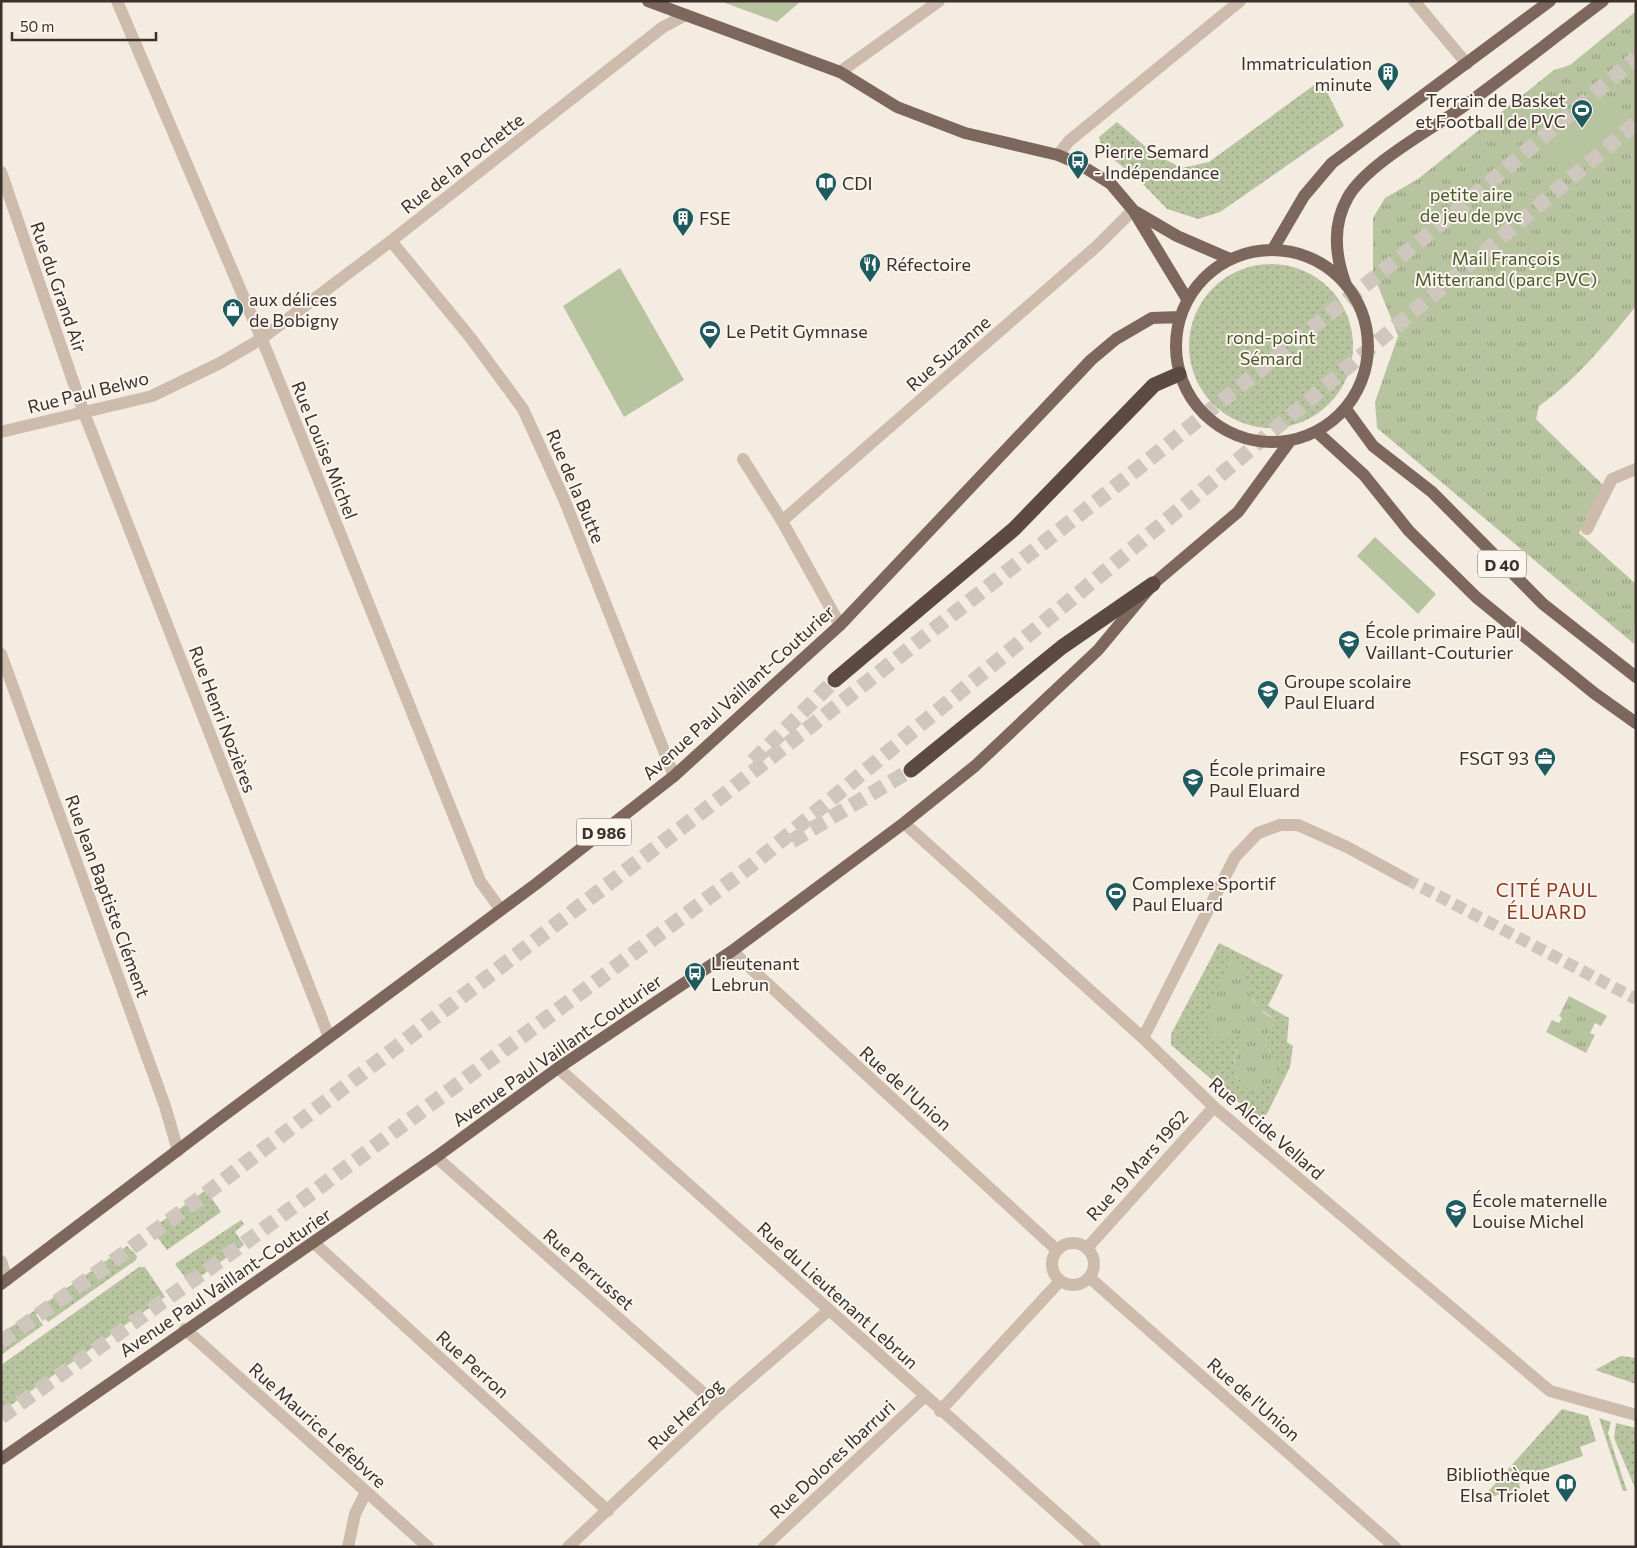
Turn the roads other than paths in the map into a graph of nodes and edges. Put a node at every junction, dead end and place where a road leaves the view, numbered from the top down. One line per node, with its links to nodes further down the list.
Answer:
1 (117, 1): 20 (street, Rue Louise Michel)
2 (648, 1): 8 (main road)
3 (939, 1): 10 (street)
4 (1240, 1): 11 (street)
5 (1414, 1): 9 (street)
6 (1550, 1): 9 (main road)
7 (1603, 1): 17 (main road)
8 (686, 15): 10 (main road); 14 (street, Rue de la Pochette)
9 (1468, 64): 15 (main road)
10 (840, 72): 11 (main road)
11 (1058, 155): 13 (main road)
12 (1, 172): 23 (street, Rue du Grand Air)
13 (1133, 210): 16 (main road); 18 (main road); 29 (street, Rue Suzanne)
14 (391, 241): 20 (street, Rue de la Pochette); 38 (street, Rue de la Butte)
15 (1273, 249): 16 (main road); 17 (main road)
16 (1230, 259): 18 (main road)
17 (1346, 285): 22 (main road)
18 (1187, 299): 19 (main road)
19 (1180, 317): 21 (main road); 32 (main road, Avenue Paul Vaillant-Couturier / D 986)
20 (261, 339): 23 (street, Rue Paul Belwo); 41 (street, Rue Louise Michel)
21 (1179, 374): 26 (main road); 35 (highway)
22 (1346, 409): 25 (main road); 34 (main road, D 40)
23 (84, 413): 24 (street, Rue Paul Belwo); 43 (street, Rue Henri Nozières)
24 (1, 432)
25 (1318, 433): 26 (main road); 36 (main road, D 40)
26 (1290, 441): 31 (main road, Avenue Paul Vaillant-Couturier)
27 (744, 459): 29 (street)
28 (1636, 469): 30 (street)
29 (782, 521): 32 (street)
30 (1587, 529)
31 (1153, 584): 37 (highway); 39 (main road, Avenue Paul Vaillant-Couturier)
32 (840, 625): 38 (main road, Avenue Paul Vaillant-Couturier / D 986)
33 (1, 654): 47 (street, Rue Jean Baptiste Clément)
34 (1636, 677)
35 (835, 680)
36 (1636, 723)
37 (911, 770)
38 (674, 776): 41 (main road, Avenue Paul Vaillant-Couturier / D 986)
39 (904, 823): 42 (main road, Avenue Paul Vaillant-Couturier); 44 (street, Rue Alcide Vellard)
40 (1406, 879): 44 (street)
41 (501, 910): 43 (main road, Avenue Paul Vaillant-Couturier / D 986)
42 (732, 951): 45 (main road, Avenue Paul Vaillant-Couturier); 51 (street, Rue de l'Union)
43 (329, 1037): 47 (main road, Avenue Paul Vaillant-Couturier / D 986)
44 (1144, 1038): 46 (street, Rue Alcide Vellard)
45 (558, 1068): 48 (main road, Avenue Paul Vaillant-Couturier); 56 (street, Rue du Lieutenant Lebrun)
46 (1214, 1107): 50 (street, Rue 19 Mars 1962); 61 (street, Rue Alcide Vellard)
47 (178, 1151): 55 (main road, Avenue Paul Vaillant-Couturier / D 986)
48 (436, 1157): 49 (main road, Avenue Paul Vaillant-Couturier); 59 (street, Rue Perrusset)
49 (314, 1243): 57 (main road, Avenue Paul Vaillant-Couturier); 64 (street, Rue Perron)
50 (1087, 1248): 51 (street); 53 (street)
51 (1057, 1250): 54 (street)
52 (1, 1261): 55 (street)
53 (1090, 1278): 54 (street); 70 (street, Rue de l'Union)
54 (1060, 1281): 60 (street)
55 (4, 1282)
56 (829, 1310): 58 (street, Rue du Lieutenant Lebrun); 59 (street, Rue Herzog)
57 (185, 1329): 62 (main road, Avenue Paul Vaillant-Couturier); 63 (street, Rue Maurice Lefebvre)
58 (924, 1396): 60 (street, Rue du Lieutenant Lebrun); 68 (street, Rue Dolores Ibarruri)
59 (718, 1406): 64 (street, Rue Herzog)
60 (940, 1411): 69 (street, Rue du Lieutenant Lebrun)
61 (1636, 1415)
62 (1, 1459)
63 (366, 1492): 65 (street); 66 (street, Rue Maurice Lefebvre)
64 (608, 1511): 67 (street, Rue Herzog)
65 (348, 1547)
66 (428, 1547)
67 (568, 1547)
68 (764, 1547)
69 (1095, 1547)
70 (1395, 1547)

